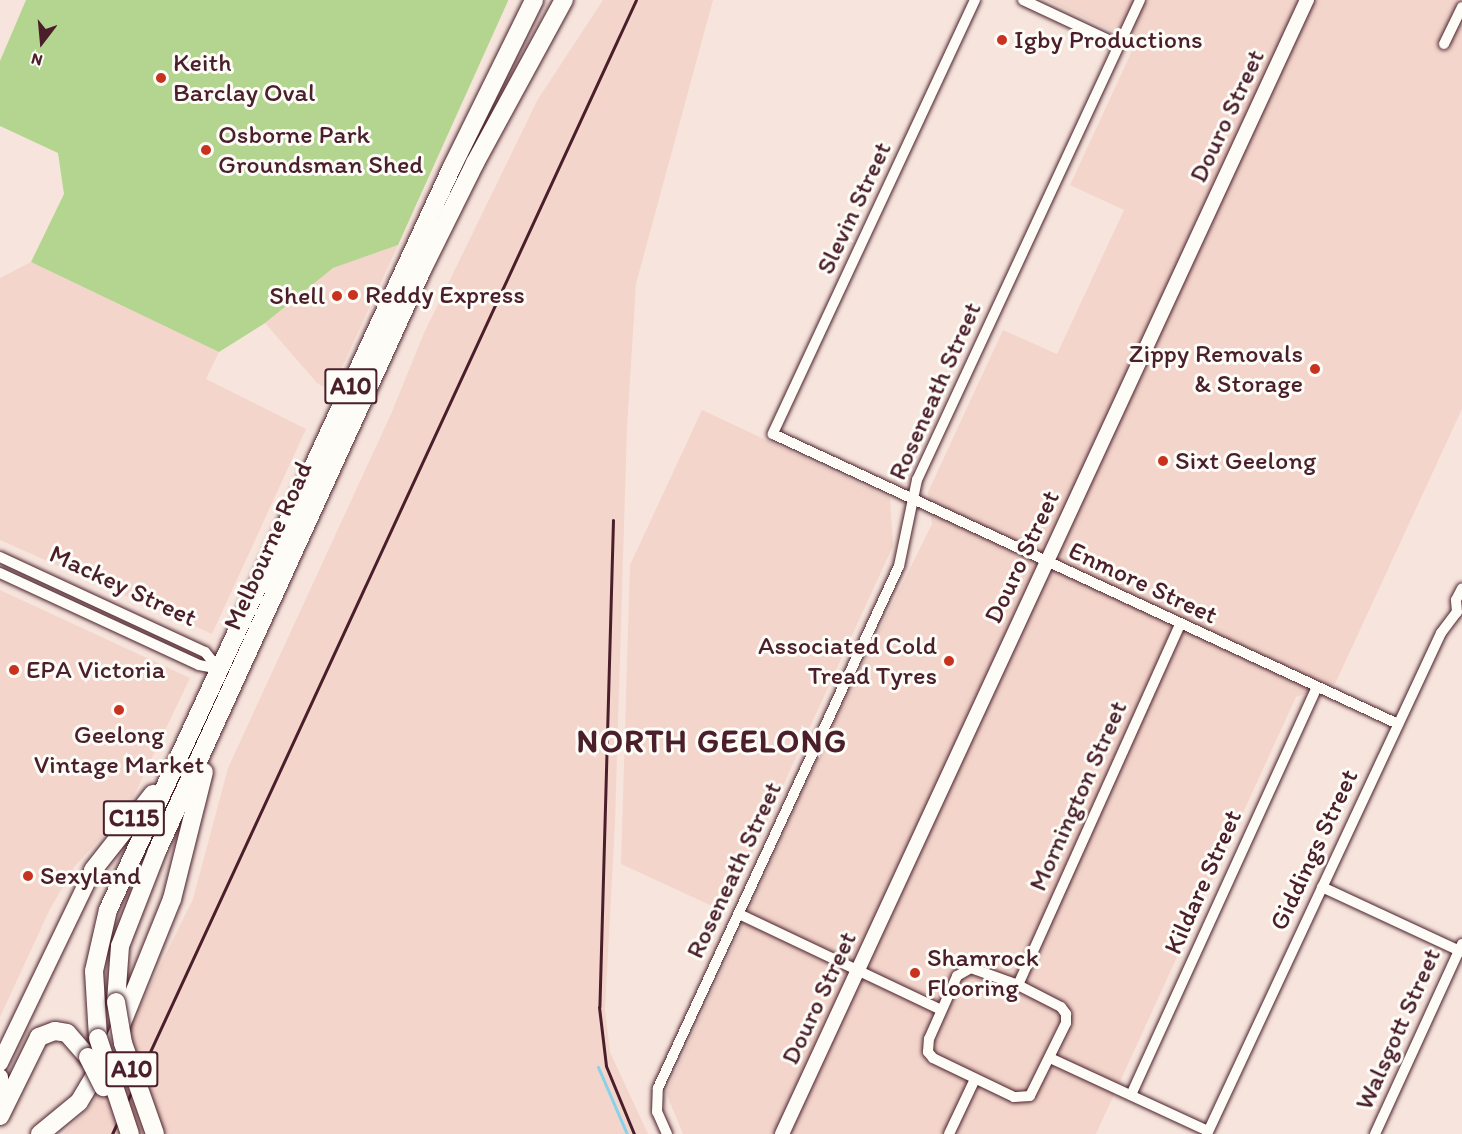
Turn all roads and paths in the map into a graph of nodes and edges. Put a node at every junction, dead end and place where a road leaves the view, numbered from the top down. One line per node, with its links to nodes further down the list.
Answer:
1 (534, 0): 20 (highway, Melbourne Road / A10)
2 (564, 0): 21 (highway, Melbourne Road / A10)
3 (975, 0): 10 (street, Slevin Street)
4 (1023, 0): 9 (street)
5 (1140, 0): 9 (street, Roseneath Street)
6 (1307, 0): 13 (street, Douro Street)
7 (1462, 7): 8 (street)
8 (1444, 44)
9 (1119, 45): 11 (street, Roseneath Street)
10 (773, 434): 11 (street, Enmore Street)
11 (912, 498): 13 (street, Enmore Street); 28 (street, Roseneath Street)
12 (0, 557): 17 (street, Mackey Street)
13 (1046, 562): 18 (street, Enmore Street); 30 (street, Douro Street)
14 (0, 573): 19 (street, Mackey Street)
15 (1462, 588): 16 (street, Giddings Street)
16 (1460, 615): 24 (street, Giddings Street)
17 (134, 619): 19 (street); 20 (street, Mackey Street)
18 (1180, 625): 22 (street, Enmore Street); 31 (street, Mornington Street)
19 (129, 632): 20 (street, Mackey Street)
20 (219, 669): 21 (highway, Mackey Street); 25 (highway, Melbourne Road / A10)
21 (237, 678): 23 (highway, Melbourne Road / A10)
22 (1317, 687): 24 (street, Enmore Street); 37 (street, Kildare Street)
23 (222, 712): 40 (highway, C115); 42 (highway, Melbourne Road / A10, bridge)
24 (1398, 724): 27 (street, Giddings Street)
25 (173, 766): 26 (highway, C115); 41 (highway, Melbourne Road / A10, bridge)
26 (93, 870): 34 (main road, C115)
27 (1322, 887): 29 (street); 39 (street, Giddings Street)
28 (739, 914): 30 (street); 43 (street, Roseneath Street)
29 (1461, 949): 46 (street, Walsgott Street)
30 (858, 970): 32 (street); 44 (street, Douro Street)
31 (1018, 985): 32 (street); 33 (street)
32 (941, 1010): 36 (street)
33 (1050, 1058): 36 (street); 37 (street)
34 (0, 1063)
35 (0, 1077): 38 (main road)
36 (975, 1079): 45 (street)
37 (1131, 1095): 39 (street)
38 (0, 1115): 41 (highway, bridge)
39 (1207, 1132)
40 (39, 1134)
41 (129, 1134)
42 (155, 1134)
43 (667, 1134)
44 (782, 1134)
45 (949, 1134)
46 (1376, 1134)

